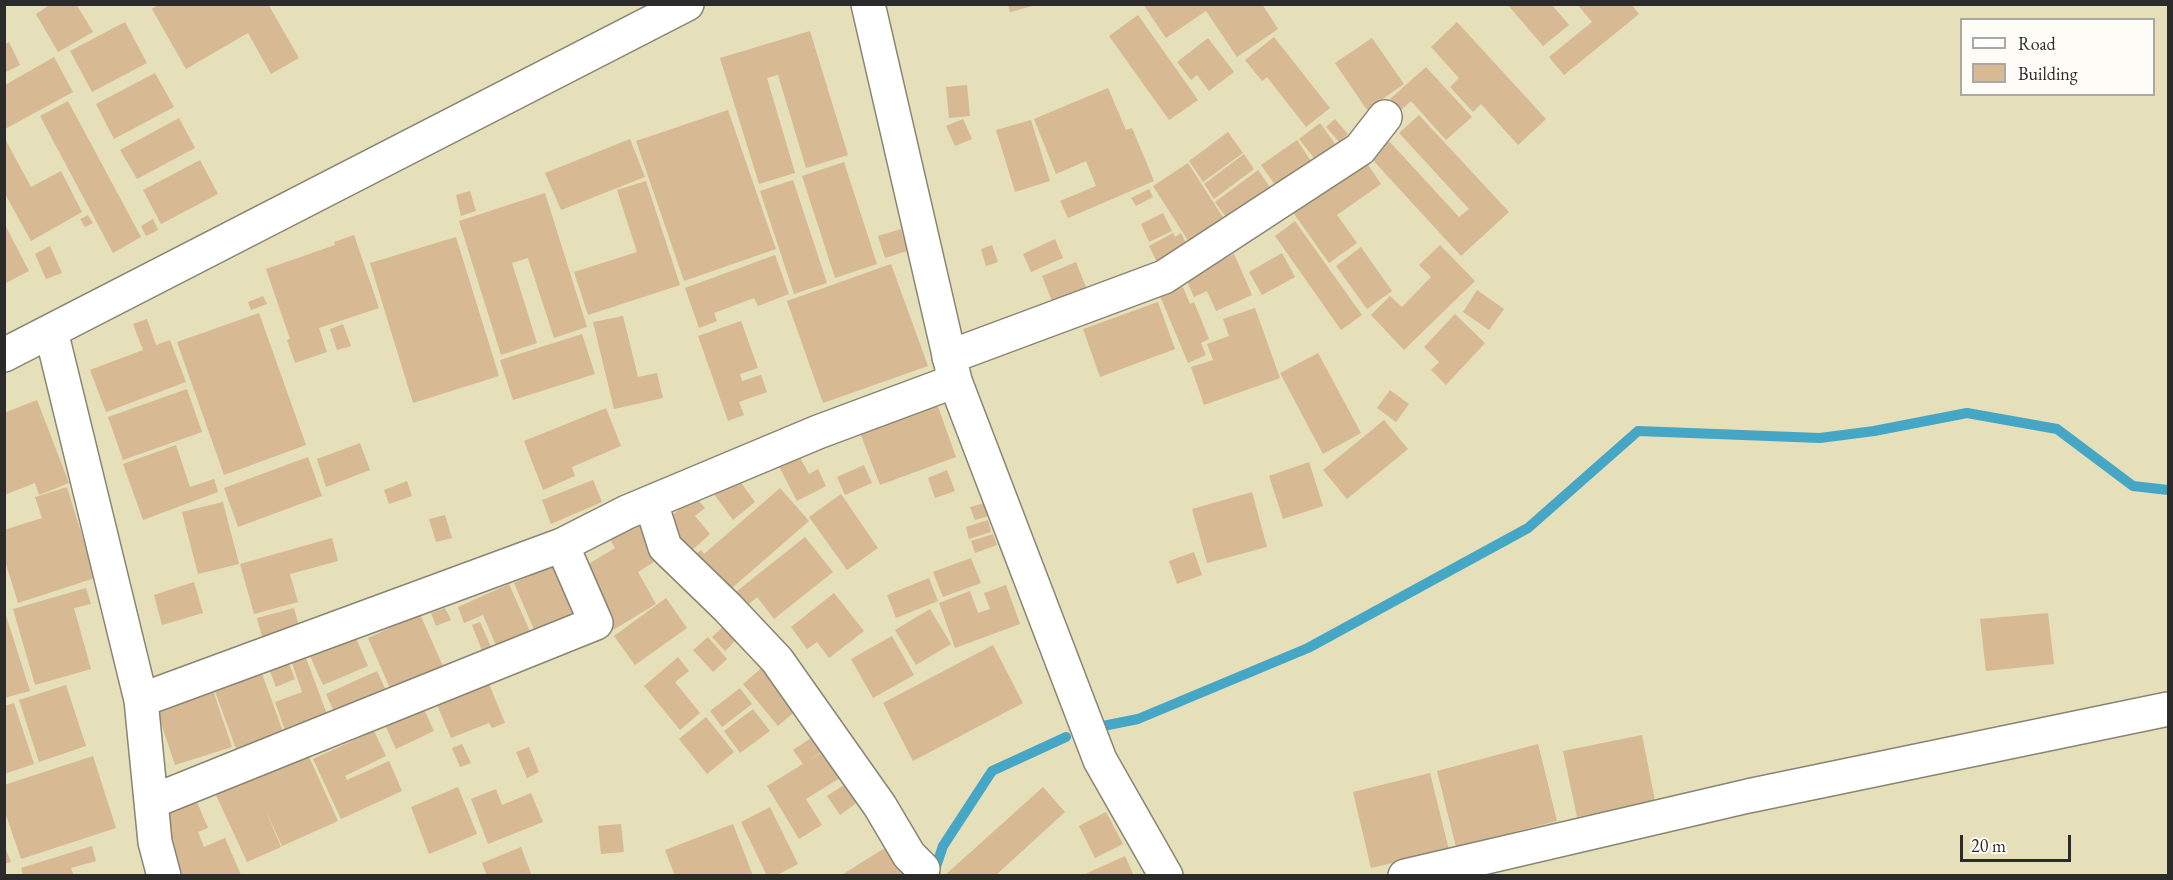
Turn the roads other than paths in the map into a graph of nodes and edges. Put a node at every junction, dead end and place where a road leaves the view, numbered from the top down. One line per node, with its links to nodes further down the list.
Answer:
1 (687, 4): 4 (street)
2 (868, 4): 6 (street)
3 (1385, 117): 6 (street)
4 (51, 331): 5 (street); 9 (street)
5 (4, 355)
6 (952, 369): 7 (street); 14 (street)
7 (651, 503): 8 (street); 12 (street)
8 (562, 545): 9 (street); 11 (street)
9 (141, 700): 11 (street)
10 (2169, 709): 15 (street)
11 (151, 802): 13 (street)
12 (923, 869)
13 (164, 876)
14 (1166, 876)
15 (1405, 876)

